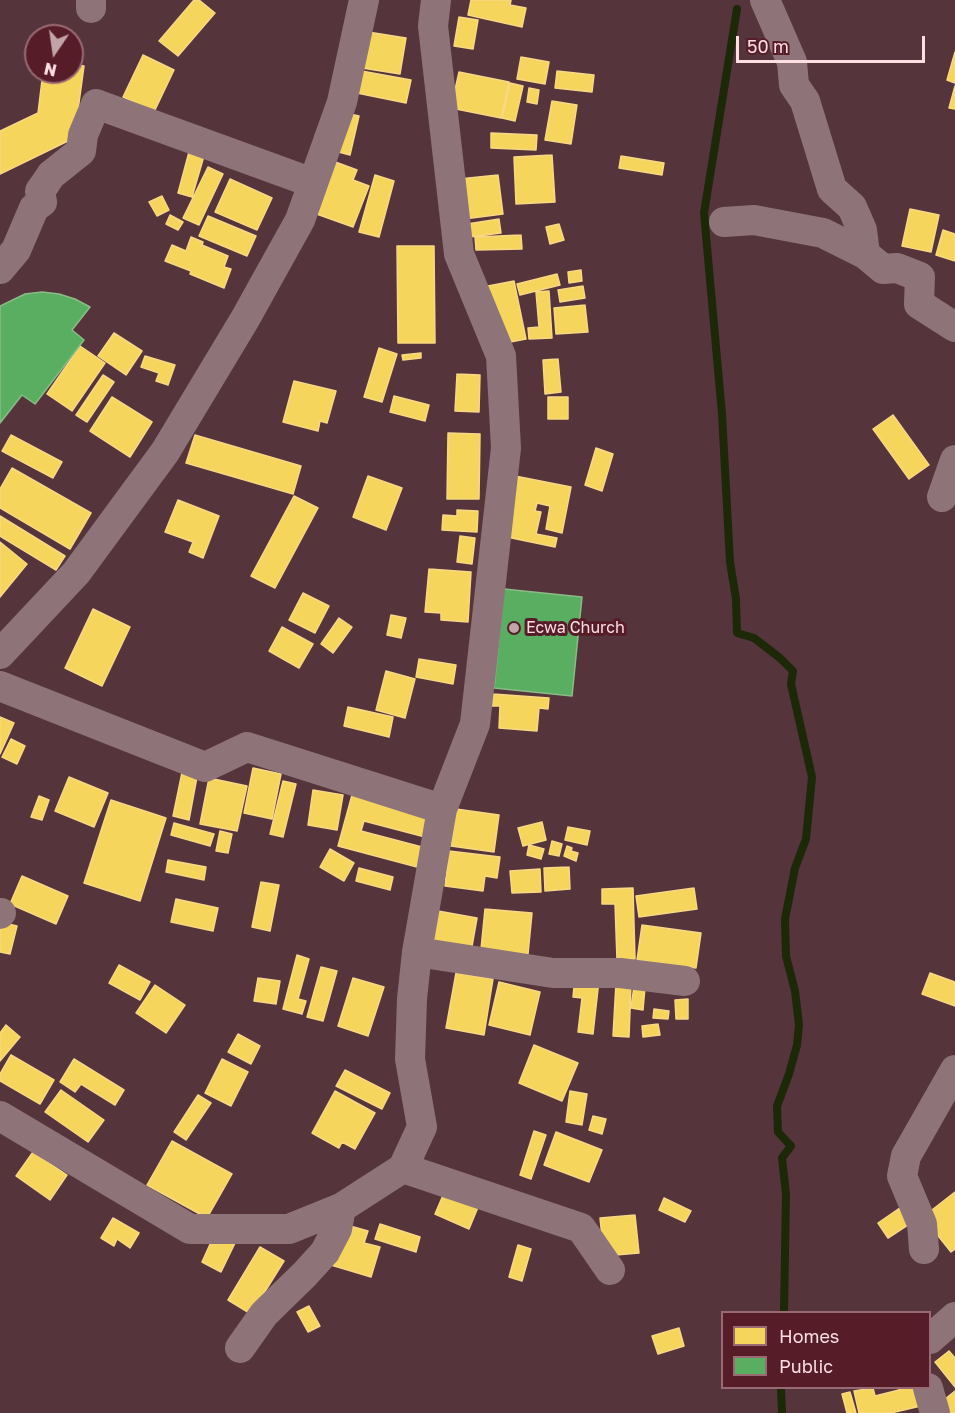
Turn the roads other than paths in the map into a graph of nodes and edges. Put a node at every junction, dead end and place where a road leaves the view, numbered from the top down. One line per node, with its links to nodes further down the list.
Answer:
1 (364, 0): 4 (street)
2 (436, 0): 13 (street)
3 (765, 0): 6 (street)
4 (313, 183): 7 (street); 11 (street)
5 (724, 222): 6 (street)
6 (865, 254): 8 (street)
7 (0, 269)
8 (955, 327)
9 (955, 460): 10 (street)
10 (942, 497)
11 (0, 654)
12 (0, 686): 13 (street)
13 (442, 809): 14 (street)
14 (417, 951): 15 (street); 19 (street)
15 (685, 981)
16 (955, 1070): 17 (street); 21 (street)
17 (955, 1102)
18 (0, 1116): 20 (street)
19 (403, 1168): 20 (street); 22 (street)
20 (341, 1208): 25 (street)
21 (924, 1249)
22 (610, 1270)
23 (955, 1317): 24 (street)
24 (931, 1338)
25 (240, 1348)
26 (928, 1389): 27 (street)
27 (935, 1413)

